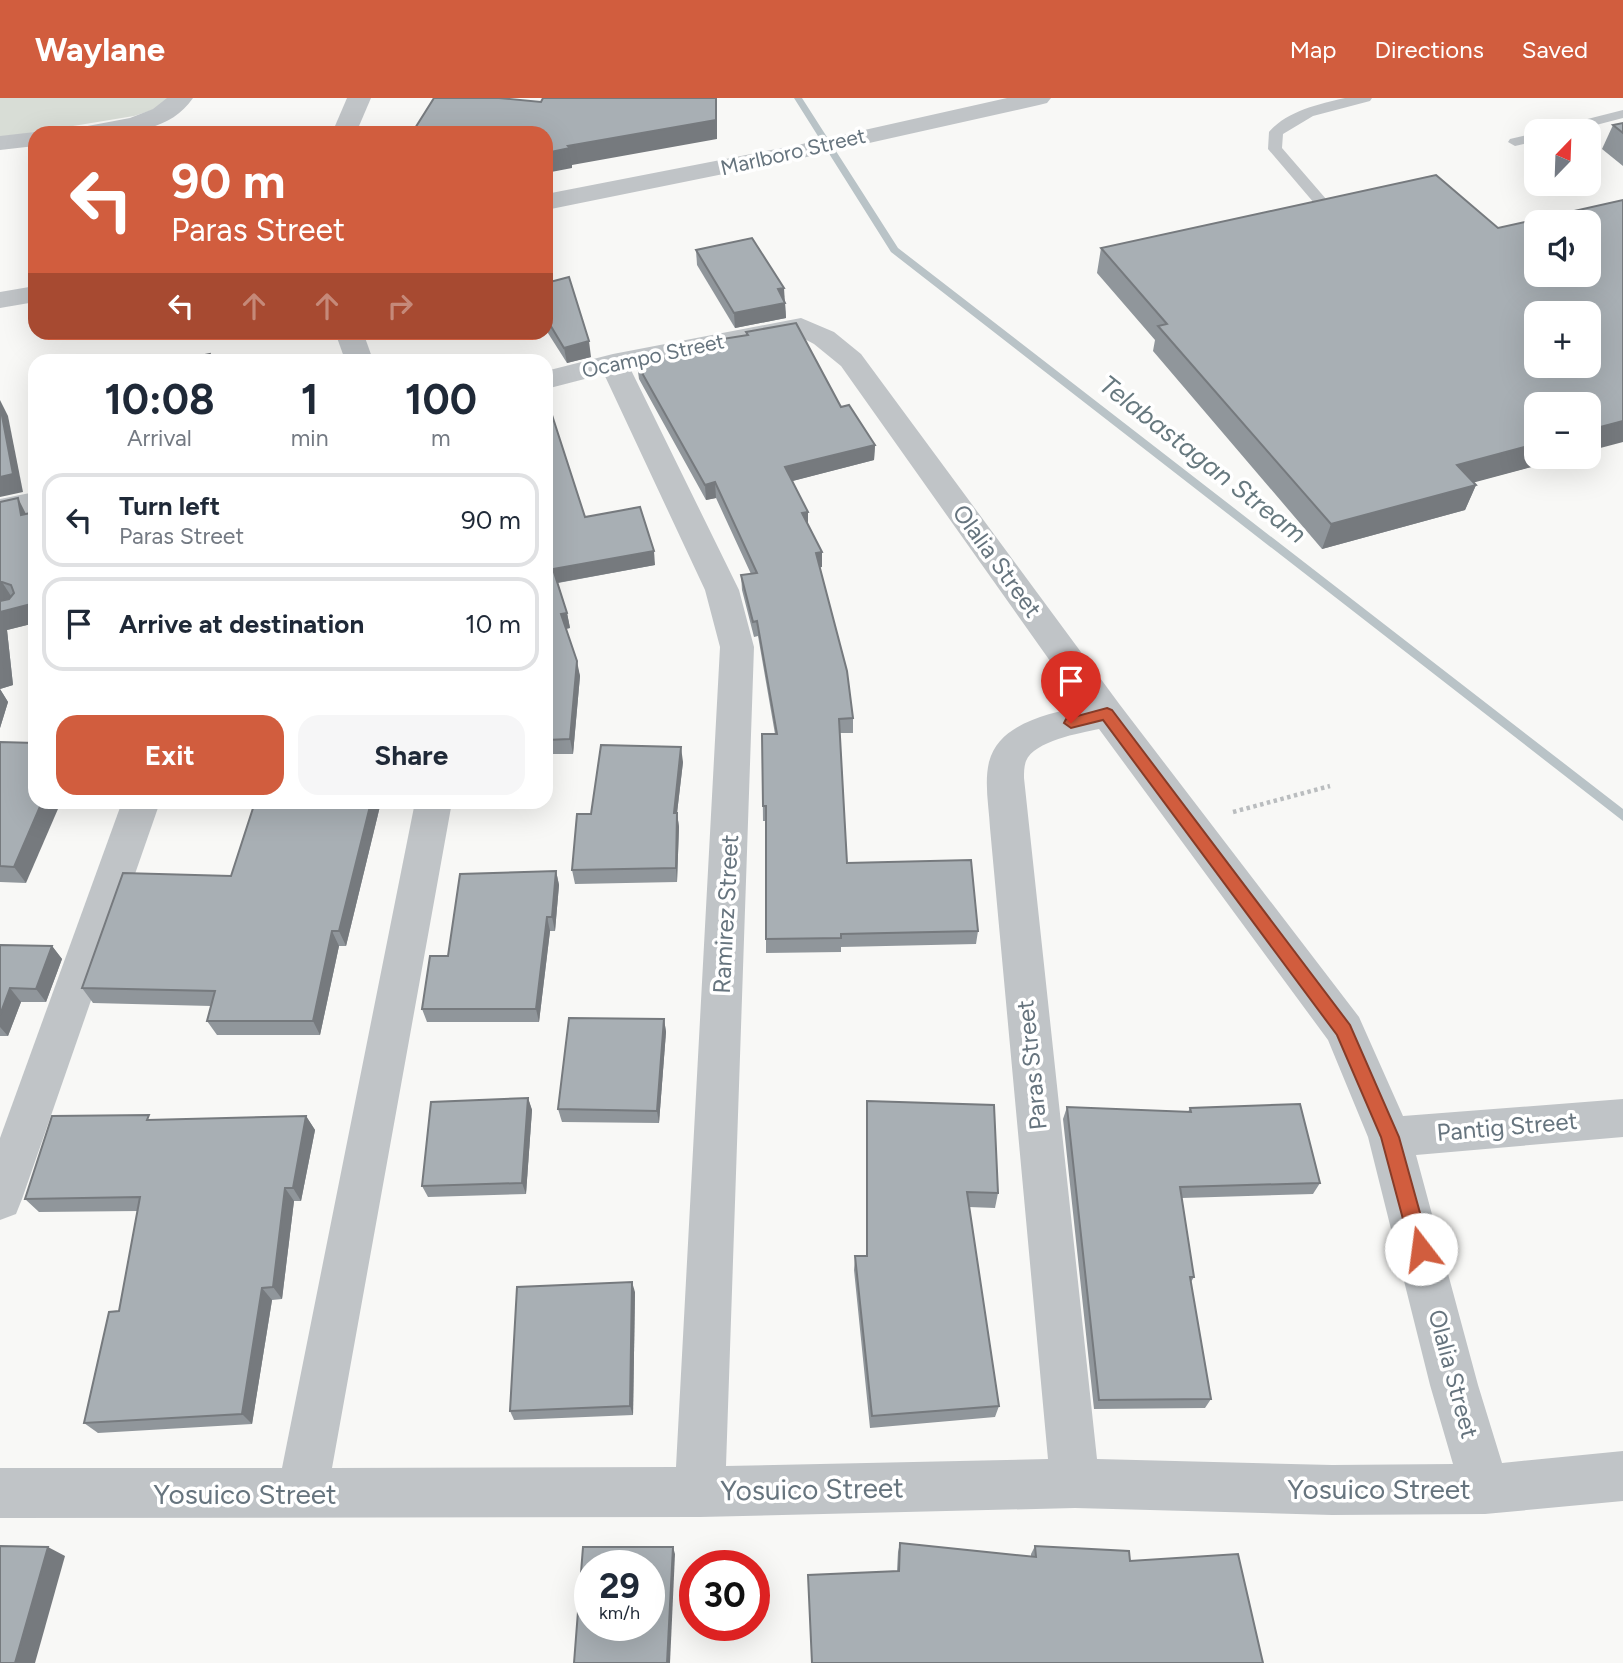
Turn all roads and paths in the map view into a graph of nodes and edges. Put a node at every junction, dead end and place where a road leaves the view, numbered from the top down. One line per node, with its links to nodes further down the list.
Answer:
1 (359, 98): 8 (street)
2 (1039, 98): 13 (street, Marlboro Street)
3 (1365, 98): 14 (lane)
4 (177, 103): 7 (street)
5 (1623, 114): 6 (lane)
6 (1601, 120)
7 (120, 126)
8 (347, 126)
9 (28, 140): 12 (street)
10 (1524, 140): 11 (lane)
11 (1515, 142)
12 (0, 143)
13 (553, 201)
14 (1331, 214)
15 (28, 295): 16 (street)
16 (0, 300)
17 (801, 326): 18 (street, Ocampo Street); 22 (street, Olalia Street)
18 (613, 363): 19 (street, Ocampo Street); 33 (street, Ramirez Street)
19 (553, 378)
20 (28, 503): 21 (street)
21 (0, 509)
22 (1107, 714): 26 (street, Olalia Street); 31 (street, Paras Street)
23 (1330, 786): 26 (path)
24 (139, 809): 29 (street)
25 (432, 809): 35 (street)
26 (1189, 825): 28 (street, Olalia Street)
27 (1623, 1118): 28 (street, Pantig Street)
28 (1390, 1137): 32 (street, Olalia Street)
29 (0, 1199)
30 (1623, 1476): 32 (street, Yosuico Street)
31 (1075, 1483): 32 (street, Yosuico Street); 33 (street, Yosuico Street)
32 (1485, 1489)
33 (700, 1492): 35 (street, Yosuico Street)
34 (0, 1493): 35 (street, Yosuico Street)
35 (302, 1494)

